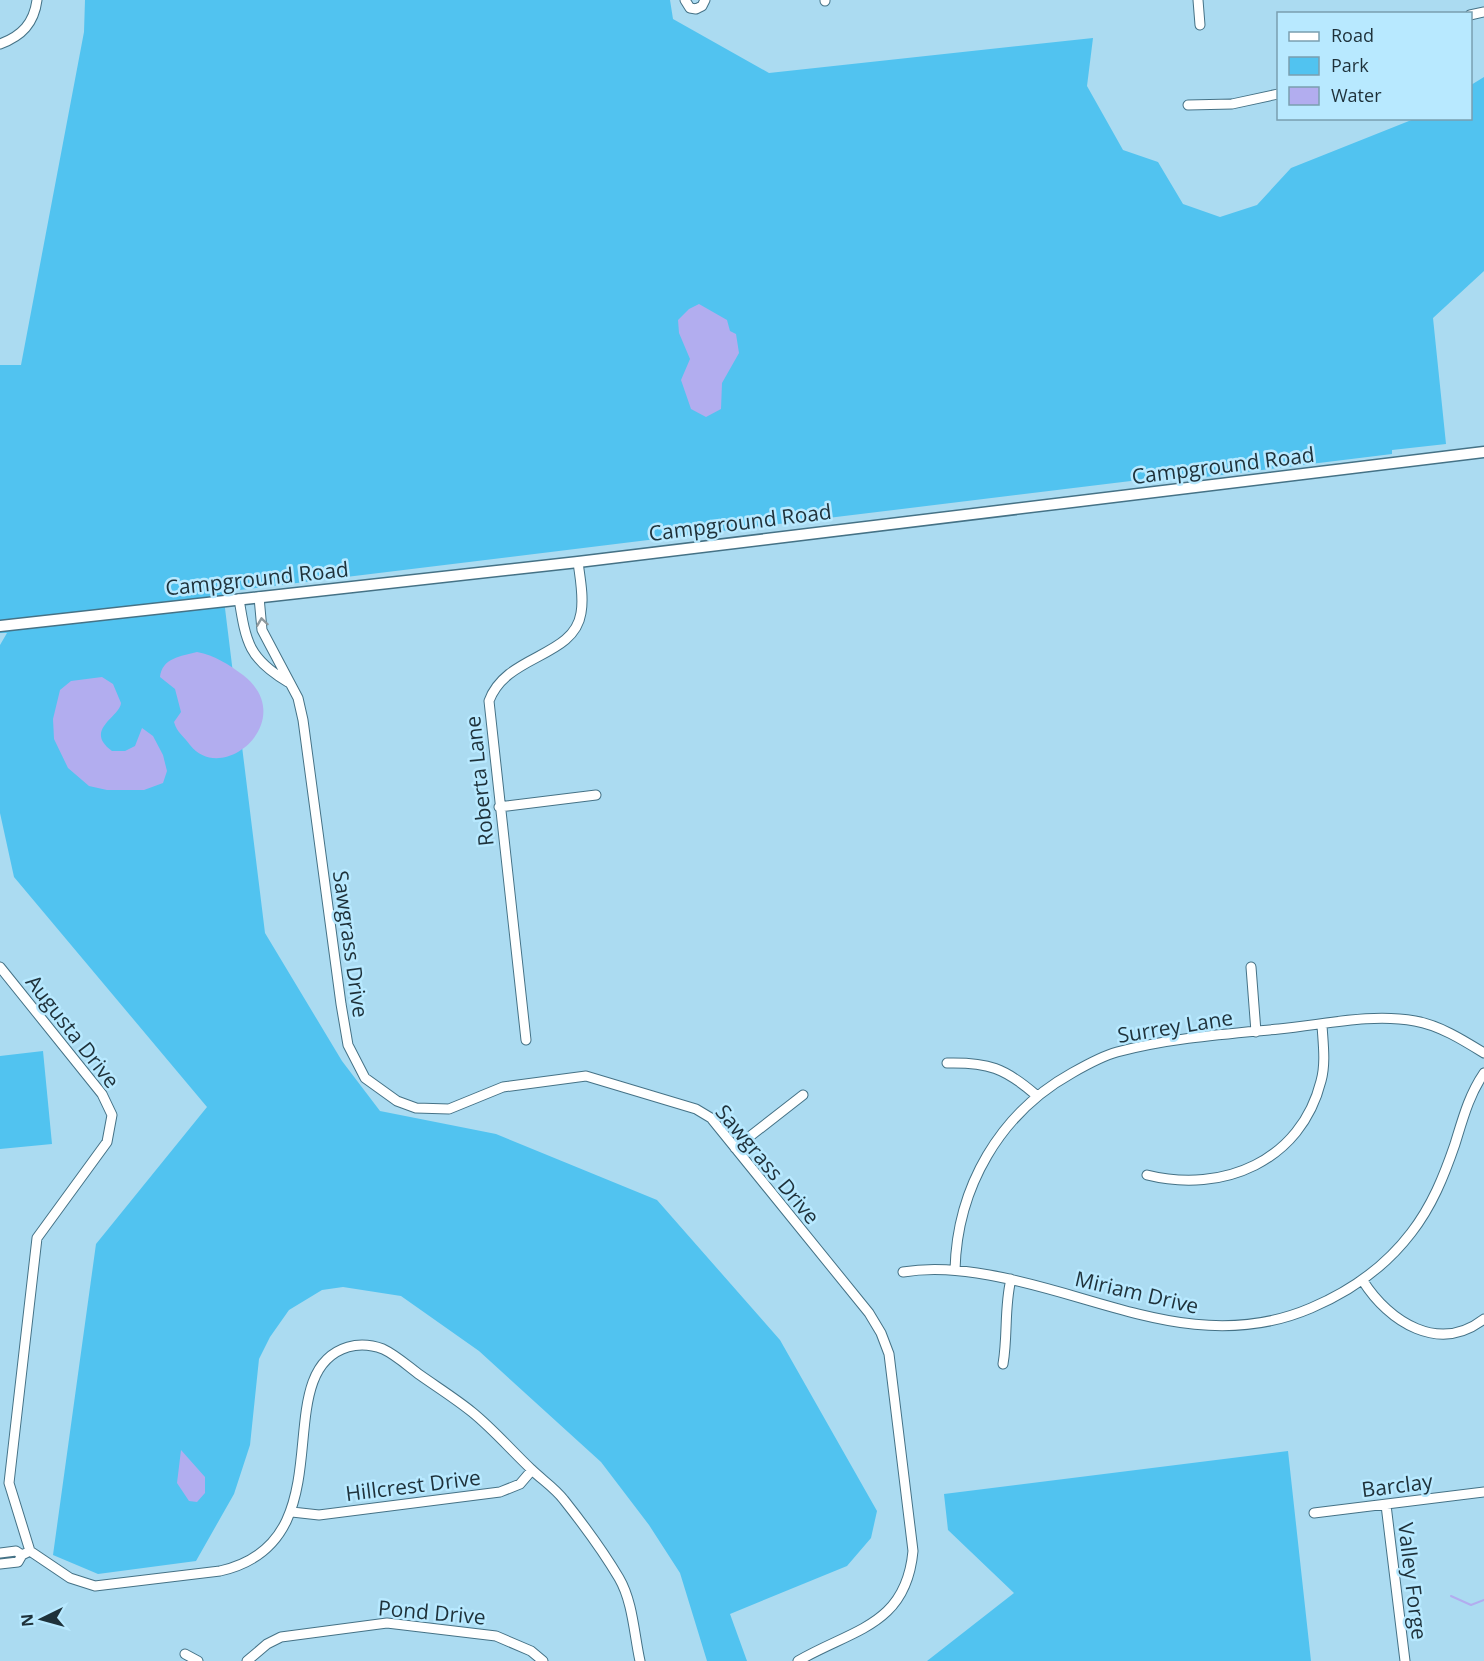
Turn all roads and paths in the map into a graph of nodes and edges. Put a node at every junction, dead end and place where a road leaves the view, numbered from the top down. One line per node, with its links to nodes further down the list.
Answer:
1 (37, 0): 6 (street)
2 (685, 0): 3 (street)
3 (705, 0)
4 (1198, 0): 5 (street)
5 (1200, 25)
6 (0, 44)
7 (1277, 94): 8 (street)
8 (1188, 105)
9 (1484, 452): 10 (street, Campground Road)
10 (578, 562): 11 (street, Campground Road); 18 (street, Roberta Lane)
11 (259, 597): 12 (street, Campground Road); 14 (street, Sawgrass Drive, one-way to 11)
12 (239, 599): 13 (street, Campground Road); 15 (street)
13 (0, 626)
14 (271, 648): 15 (street); 16 (street, Sawgrass Drive)
15 (255, 656): 16 (street)
16 (288, 682): 29 (street, Sawgrass Drive)
17 (596, 795): 18 (street)
18 (499, 807): 23 (street, Roberta Lane)
19 (0, 967): 43 (street, Augusta Drive)
20 (1251, 967): 22 (street)
21 (1322, 1025): 22 (street, Surrey Lane); 24 (street, Surrey Lane); 30 (street)
22 (1256, 1032): 28 (street, Surrey Lane)
23 (526, 1040)
24 (1484, 1053)
25 (946, 1063): 28 (street)
26 (1484, 1073): 34 (street, Miriam Drive)
27 (802, 1095): 29 (street)
28 (1036, 1095): 31 (street, Surrey Lane)
29 (735, 1148): 50 (street, Sawgrass Drive)
30 (1147, 1175)
31 (956, 1270): 32 (street, Miriam Drive); 33 (street, Miriam Drive)
32 (903, 1272)
33 (1011, 1279): 34 (street, Miriam Drive); 36 (street)
34 (1363, 1281): 35 (street)
35 (1484, 1319)
36 (1003, 1364)
37 (532, 1470): 40 (street, Hillcrest Drive); 40 (street); 49 (street)
38 (1484, 1492): 39 (street, Barclay)
39 (1386, 1505): 41 (street, Barclay); 51 (street, Valley Forge)
40 (292, 1512): 43 (street)
41 (1314, 1514)
42 (0, 1553): 43 (street)
43 (26, 1553): 44 (street)
44 (0, 1564)
45 (185, 1654): 46 (street)
46 (198, 1661)
47 (247, 1661): 48 (street, Pond Drive)
48 (543, 1661)
49 (640, 1661)
50 (798, 1661)
51 (1405, 1661)

